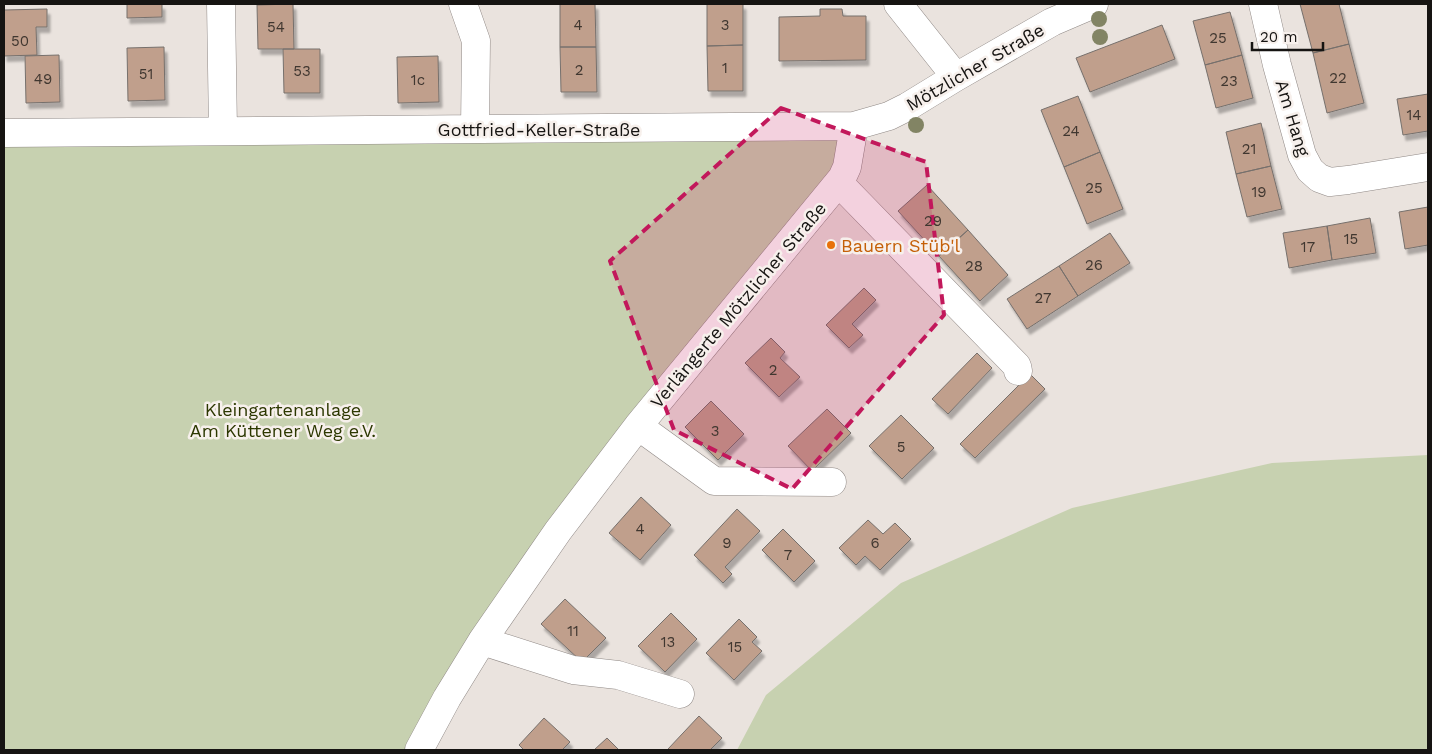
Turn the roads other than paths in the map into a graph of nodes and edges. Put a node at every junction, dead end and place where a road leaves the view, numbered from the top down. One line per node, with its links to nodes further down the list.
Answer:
1 (222, 4): 9 (street)
2 (463, 4): 8 (street)
3 (898, 4): 6 (street)
4 (1094, 4): 6 (street, Mötzlicher Straße)
5 (1263, 4): 11 (street, Am Hang)
6 (956, 77): 7 (street, Mötzlicher Straße)
7 (854, 126): 8 (street, Gottfried-Keller-Straße); 12 (street, Verlängerte Mötzlicher Straße)
8 (475, 129): 9 (street, Gottfried-Keller-Straße)
9 (223, 130): 10 (street, Gottfried-Keller-Straße)
10 (4, 133)
11 (1428, 167)
12 (839, 184): 13 (street, Verlängerte Mötzlicher Straße); 14 (street, Verlängerte Mötzlicher Straße)
13 (1018, 371)
14 (638, 426): 15 (street, Verlängerte Mötzlicher Straße); 16 (street, Verlängerte Mötzlicher Straße)
15 (832, 482)
16 (482, 641): 17 (street); 18 (street, Verlängerte Mötzlicher Straße)
17 (680, 694)
18 (419, 750)

